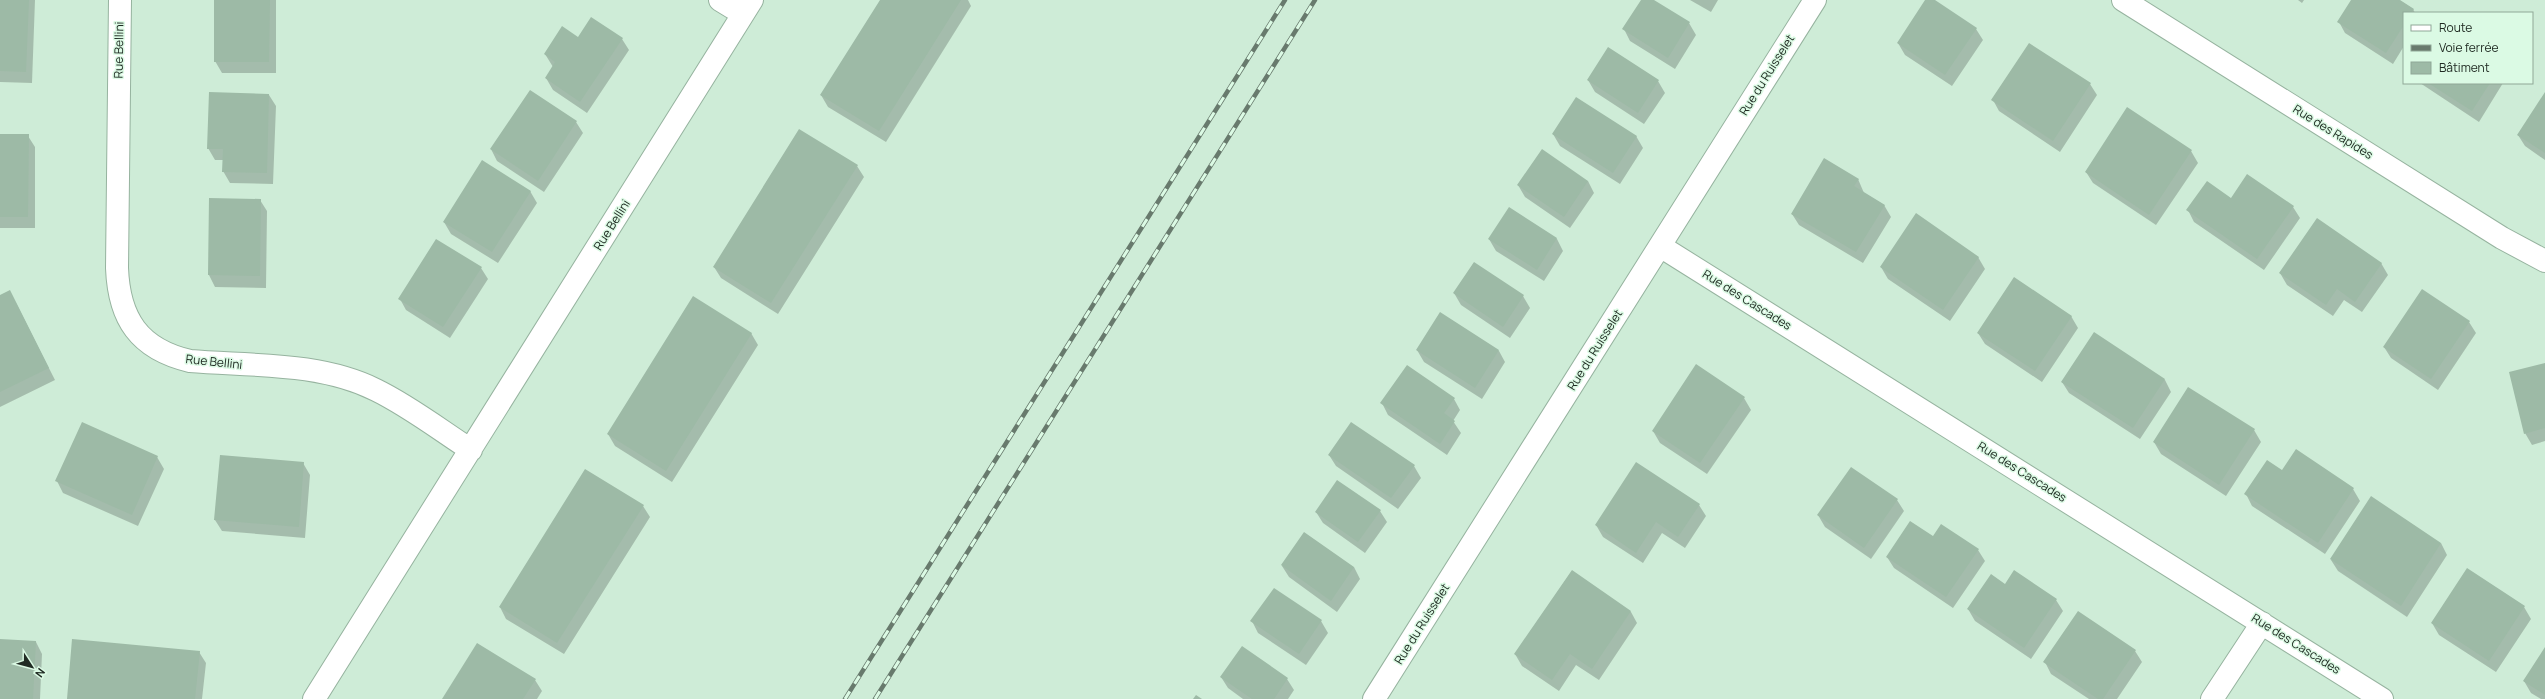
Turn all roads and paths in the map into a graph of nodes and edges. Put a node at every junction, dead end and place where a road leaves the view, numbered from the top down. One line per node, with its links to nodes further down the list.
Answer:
1 (120, 0): 8 (street, Rue Bellini)
2 (720, 0): 5 (street)
3 (1815, 0): 6 (street, Rue du Ruisselet)
4 (2123, 0): 7 (street, Rue des Rapides)
5 (748, 7): 8 (street, Rue Bellini)
6 (1660, 246): 9 (street, Rue des Cascades); 11 (street, Rue du Ruisselet)
7 (2545, 261)
8 (471, 450): 10 (street, Rue Bellini)
9 (2262, 623): 12 (street); 13 (street, Rue des Cascades)
10 (314, 699)
11 (1374, 699)
12 (2212, 699)
13 (2382, 699)

